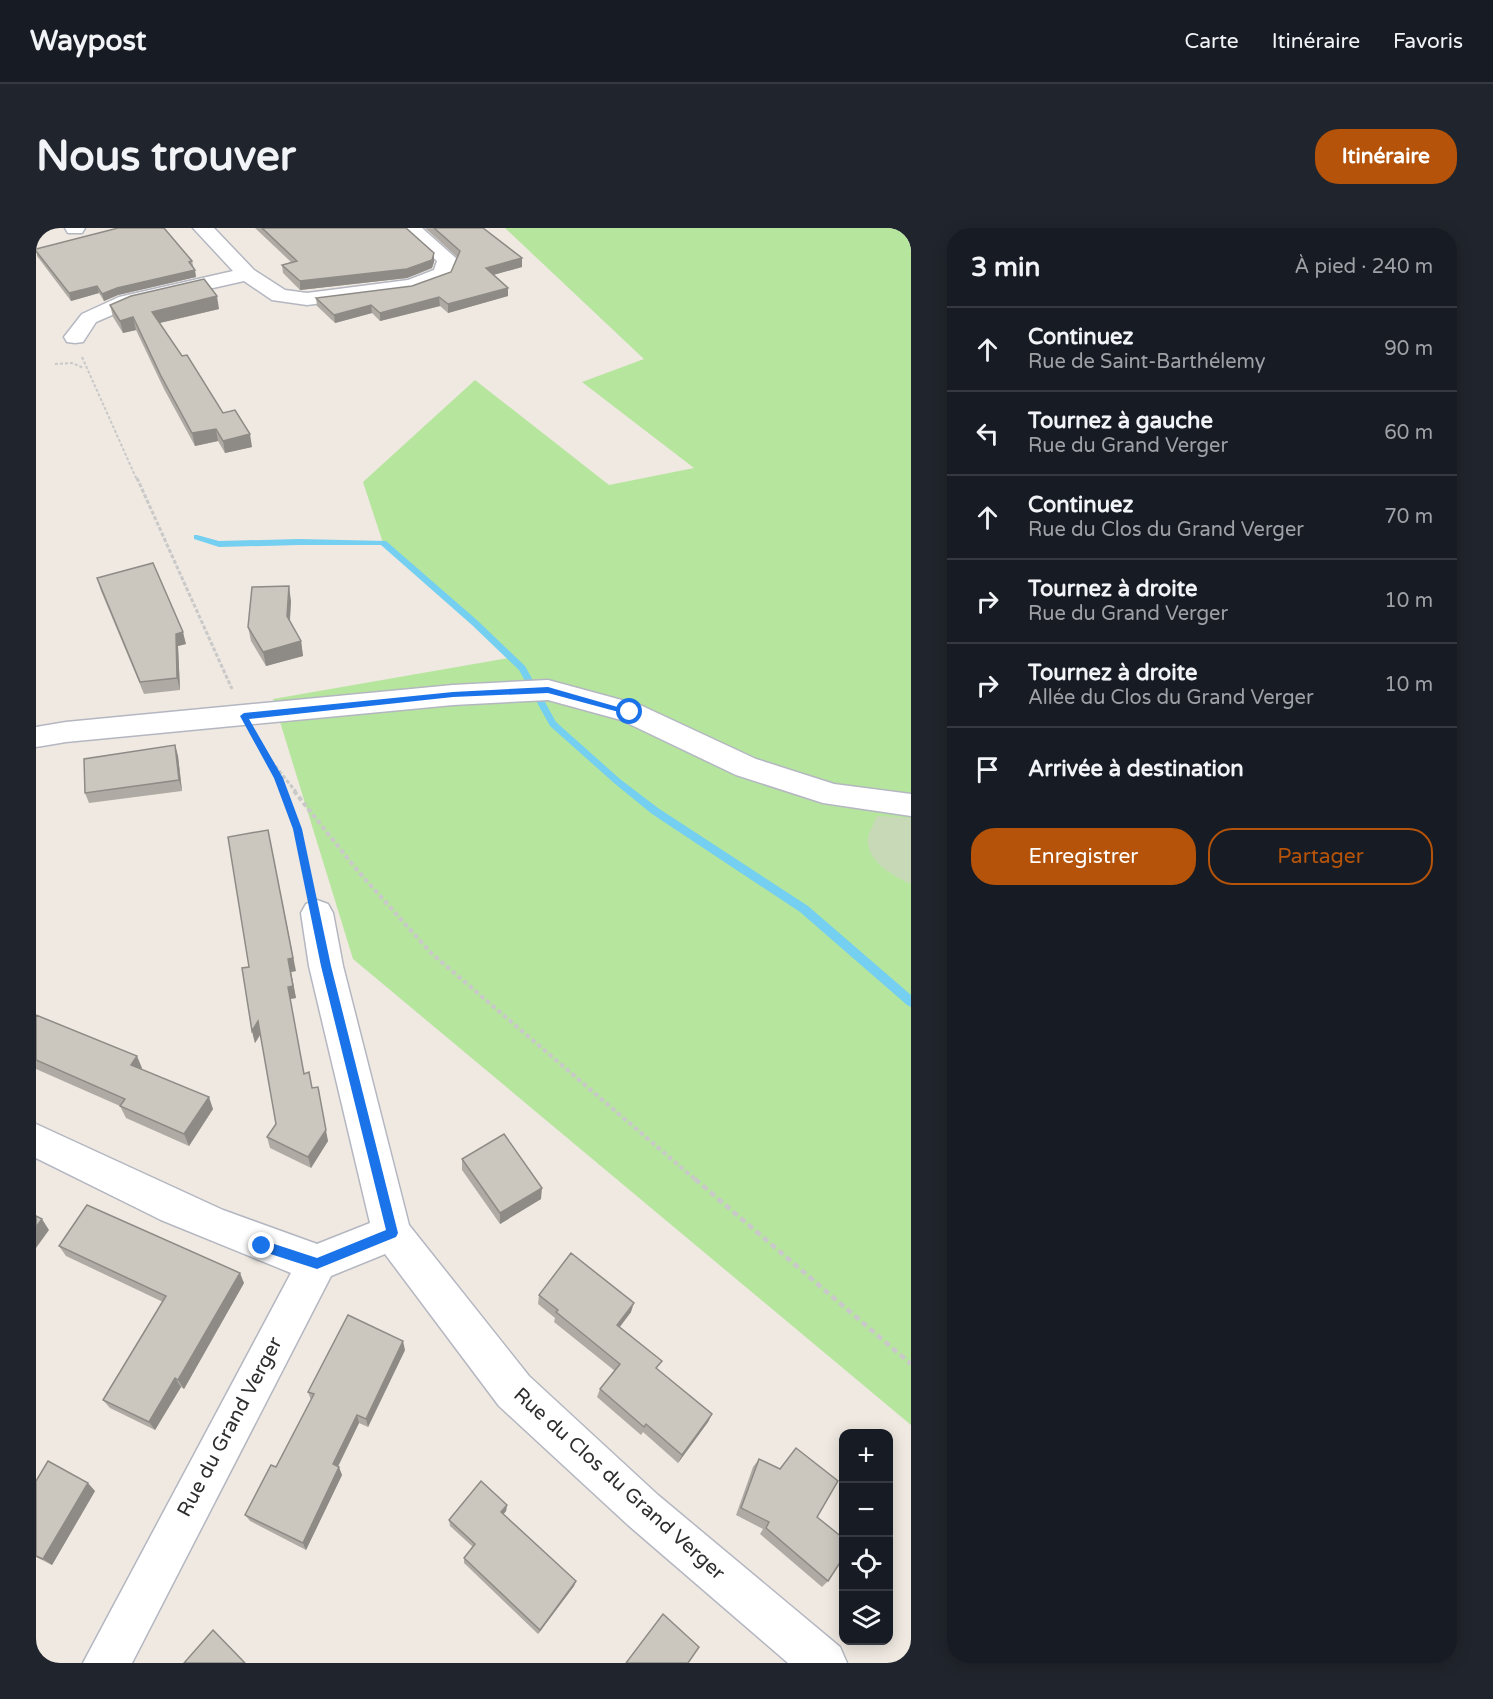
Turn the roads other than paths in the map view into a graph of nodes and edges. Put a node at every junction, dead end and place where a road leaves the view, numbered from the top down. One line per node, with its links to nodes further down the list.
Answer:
1 (203, 228): 3 (street)
2 (410, 228): 3 (street)
3 (247, 274): 4 (street)
4 (75, 337)
5 (36, 737): 6 (street)
6 (911, 805)
7 (317, 913): 9 (street, Rue du Clos du Grand Verger)
8 (36, 1140): 10 (street)
9 (392, 1233): 10 (street); 12 (street, Rue du Clos du Grand Verger)
10 (317, 1263): 11 (street, Rue du Grand Verger)
11 (106, 1663)
12 (824, 1663)

